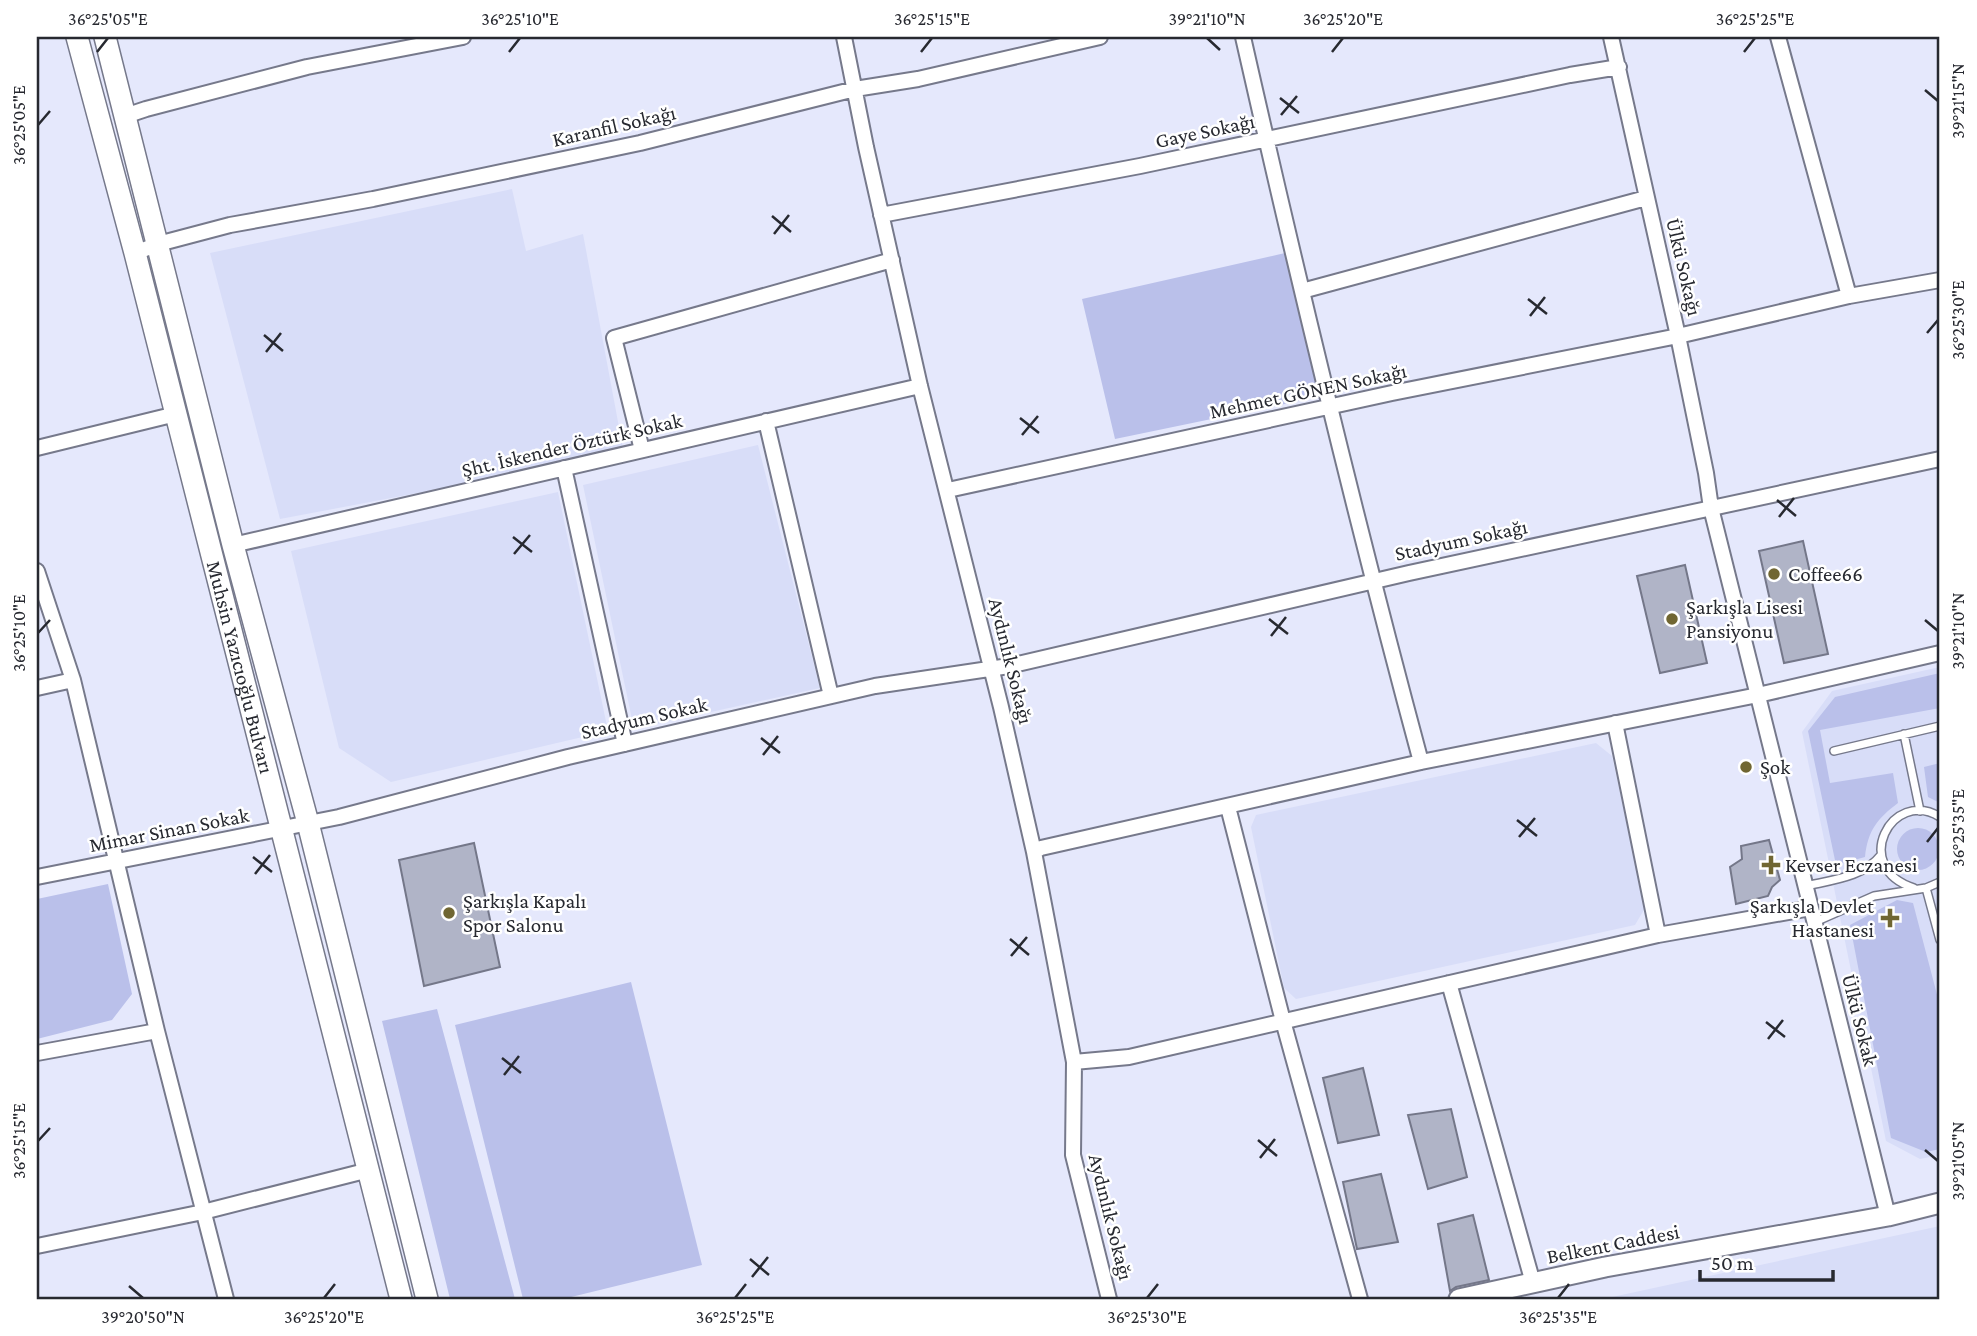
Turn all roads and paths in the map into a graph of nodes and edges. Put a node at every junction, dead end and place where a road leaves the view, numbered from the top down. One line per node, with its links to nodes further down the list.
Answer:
1 (77, 37): 16 (main road, Muhsin Yazıcıoğlu Bulvarı)
2 (105, 37): 11 (main road, Muhsin Yazıcıoğlu Bulvarı)
3 (463, 37): 11 (street)
4 (844, 37): 10 (street, Aydınlık Sokağı)
5 (1100, 37): 10 (street, Karanfil Sokağı)
6 (1243, 37): 12 (street)
7 (1611, 37): 9 (street, Ülkü Sokağı)
8 (1778, 37): 20 (street)
9 (1619, 67): 12 (street, Gaye Sokağı); 13 (street, Ülkü Sokağı)
10 (855, 89): 14 (street, Aydınlık Sokağı); 15 (street, Karanfil Sokağı)
11 (125, 116): 15 (main road, Muhsin Yazıcıoğlu Bulvarı)
12 (1266, 139): 14 (street, Gaye Sokağı); 19 (street)
13 (1646, 198): 19 (street); 21 (street, Ülkü Sokağı)
14 (881, 215): 17 (street, Aydınlık Sokağı)
15 (158, 244): 16 (street, Karanfil Sokağı); 32 (main road, Muhsin Yazıcıoğlu Bulvarı)
16 (135, 253): 24 (main road, Muhsin Yazıcıoğlu Bulvarı)
17 (892, 260): 22 (street, Aydınlık Sokağı); 27 (street)
18 (1940, 280): 20 (street, Mehmet GÖNEN Sokağı)
19 (1302, 291): 23 (street)
20 (1849, 296): 21 (street, Mehmet GÖNEN Sokağı)
21 (1678, 336): 23 (street, Mehmet GÖNEN Sokağı); 31 (street, Ülkü Sokağı)
22 (920, 386): 25 (street, Şht. İskender Öztürk Sokak); 30 (street, Aydınlık Sokağı)
23 (1329, 408): 30 (street, Mehmet GÖNEN Sokağı); 34 (street)
24 (176, 414): 26 (street); 51 (main road, Muhsin Yazıcıoğlu Bulvarı)
25 (766, 421): 27 (street, Şht. İskender Öztürk Sokak); 40 (street)
26 (37, 448)
27 (642, 450): 29 (street, Şht. İskender Öztürk Sokak)
28 (1940, 459): 31 (street, Stadyum Sokağı)
29 (565, 468): 32 (street, Şht. İskender Öztürk Sokak); 44 (street)
30 (948, 490): 36 (street, Aydınlık Sokağı)
31 (1711, 508): 34 (street, Stadyum Sokağı); 39 (street, Ülkü Sokak)
32 (233, 545): 50 (main road, Muhsin Yazıcıoğlu Bulvarı)
33 (37, 571): 37 (street)
34 (1372, 582): 36 (street, Stadyum Sokağı); 46 (street)
35 (1940, 653): 39 (street)
36 (991, 668): 40 (street, Stadyum Sokak); 52 (street, Aydınlık Sokağı)
37 (74, 680): 38 (street); 54 (street)
38 (37, 688)
39 (1758, 695): 41 (street); 57 (street, Ülkü Sokak)
40 (831, 696): 44 (street, Stadyum Sokak)
41 (1615, 723): 46 (street); 61 (street)
42 (1940, 726): 43 (lane)
43 (1904, 734): 45 (lane); 48 (lane)
44 (625, 744): 50 (street, Stadyum Sokak)
45 (1835, 751)
46 (1421, 762): 47 (street)
47 (1228, 807): 52 (street); 64 (street)
48 (1920, 811): 49 (lane); 53 (lane)
49 (1940, 817)
50 (309, 823): 51 (street, Mimar Sinan Sokak); 76 (main road, Muhsin Yazıcıoğlu Bulvarı)
51 (280, 830): 54 (street, Mimar Sinan Sokak); 68 (main road, Muhsin Yazıcıoğlu Bulvarı)
52 (1034, 852): 67 (street, Aydınlık Sokağı)
53 (1881, 855): 57 (lane); 58 (lane)
54 (115, 861): 55 (street, Mimar Sinan Sokak); 65 (street)
55 (37, 877)
56 (1940, 882): 59 (lane)
57 (1806, 886): 60 (street, Ülkü Sokak)
58 (1914, 888): 59 (lane); 60 (lane)
59 (1926, 888): 62 (lane)
60 (1813, 915): 61 (street); 71 (street, Ülkü Sokak)
61 (1658, 935): 63 (street)
62 (1940, 940)
63 (1448, 983): 64 (street); 73 (street)
64 (1283, 1021): 67 (street); 78 (street)
65 (157, 1031): 66 (street); 70 (street)
66 (37, 1053)
67 (1074, 1062): 77 (street, Aydınlık Sokağı)
68 (369, 1170): 70 (street); 75 (main road, Muhsin Yazıcıoğlu Bulvarı)
69 (1940, 1203): 71 (street, Belkent Caddesi)
70 (203, 1212): 72 (street); 74 (street)
71 (1888, 1216): 73 (street, Belkent Caddesi)
72 (37, 1246)
73 (1533, 1283): 79 (street, Belkent Caddesi)
74 (226, 1299)
75 (401, 1299)
76 (427, 1299)
77 (1109, 1299)
78 (1360, 1299)
79 (1459, 1299)

